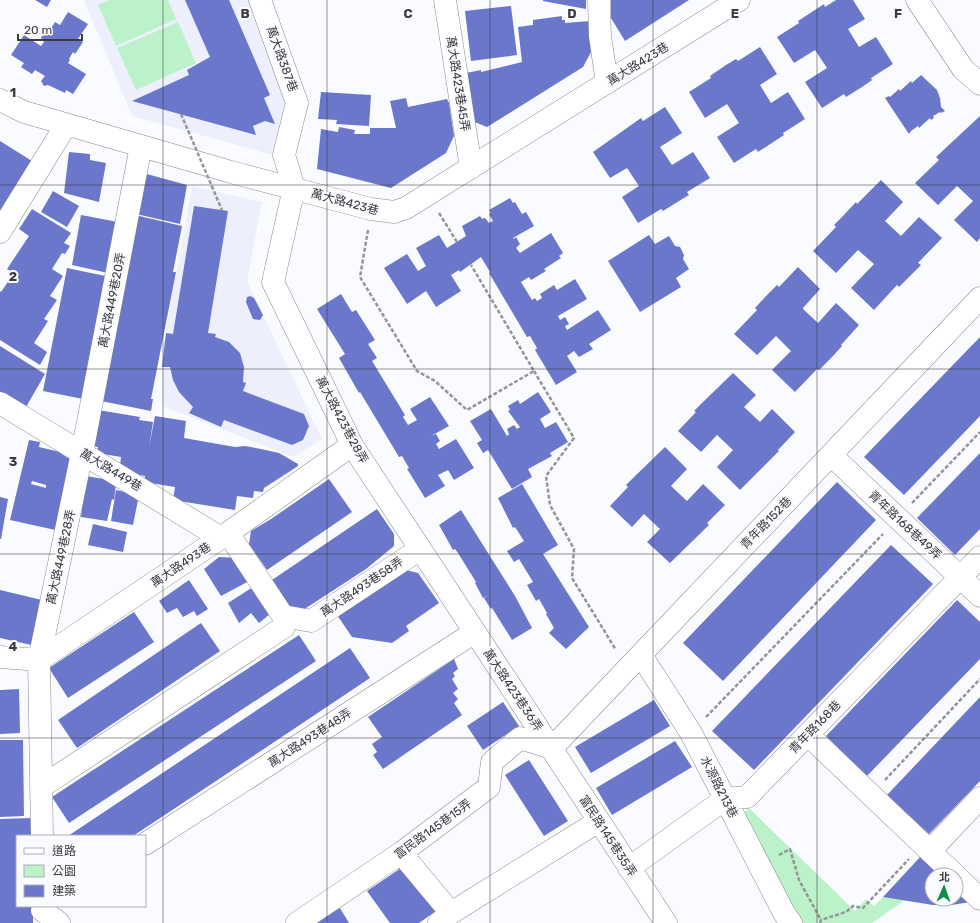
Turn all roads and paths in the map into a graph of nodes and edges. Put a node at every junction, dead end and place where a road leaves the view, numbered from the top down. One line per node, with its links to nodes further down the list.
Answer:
1 (260, 0): 13 (street, 萬大路387巷)
2 (445, 0): 12 (street, 萬大路423巷45弄)
3 (599, 0): 6 (street)
4 (739, 0): 6 (street, 萬大路423巷)
5 (917, 0): 7 (street)
6 (607, 83): 12 (street, 萬大路423巷)
7 (980, 84)
8 (0, 100): 10 (street, 萬大路423巷)
9 (181, 114): 16 (path, bridge)
10 (66, 125): 11 (street, 萬大路423巷); 17 (street)
11 (141, 146): 13 (street, 萬大路423巷); 25 (street, 萬大路449巷20弄)
12 (471, 168): 14 (street, 萬大路423巷)
13 (294, 188): 15 (street, 萬大路423巷); 24 (street, 萬大路423巷28弄)
14 (428, 194): 15 (street, 萬大路423巷); 18 (path)
15 (371, 209): 21 (path)
16 (222, 210)
17 (0, 232)
18 (457, 242)
19 (471, 265): 21 (path)
20 (980, 298): 26 (street, 青年路152巷)
21 (534, 371): 37 (path)
22 (0, 403): 25 (street, 萬大路449巷)
23 (980, 432): 27 (path)
24 (352, 445): 28 (street, 萬大路493巷); 29 (street, 萬大路423巷28弄)
25 (82, 453): 28 (street, 萬大路449巷); 36 (street, 萬大路449巷28弄)
26 (831, 455): 27 (street, 青年路168巷49弄); 37 (street, 青年路152巷)
27 (898, 518): 31 (street, 青年路168巷49弄); 39 (path)
28 (225, 536): 29 (street, 萬大路493巷58弄); 36 (street, 萬大路493巷)
29 (420, 549): 34 (street, 萬大路423巷28弄)
30 (980, 557): 31 (street, 青年路168巷)
31 (960, 578): 32 (street, 青年路168巷49弄); 40 (street, 青年路168巷)
32 (980, 596)
33 (284, 627): 42 (street)
34 (475, 632): 41 (street, 萬大路423巷36弄); 48 (street, 萬大路493巷48弄)
35 (0, 656): 36 (street)
36 (39, 660): 42 (street, 萬大路449巷28弄)
37 (634, 661): 39 (street, 水源路213巷); 41 (street, 青年路152巷)
38 (980, 679): 43 (path)
39 (690, 733): 45 (street, 水源路213巷)
40 (808, 735): 43 (street); 45 (street, 青年路168巷)
41 (552, 748): 46 (street, 富民路145巷35弄); 50 (street, 富民路145巷15弄)
42 (42, 786): 47 (street, 萬大路449巷28弄)
43 (871, 795): 49 (street)
44 (980, 798): 49 (street)
45 (725, 799): 51 (street, 水源路213巷); 53 (street)
46 (599, 821): 53 (street, 富民路145巷35弄); 57 (street)
47 (42, 835)
48 (146, 843)
49 (930, 851): 52 (street); 59 (path)
50 (401, 853): 57 (street); 61 (street, 富民路145巷15弄)
51 (760, 866): 58 (street, 水源路213巷); 59 (path)
52 (946, 867)
53 (629, 868): 62 (street, 富民路145巷35弄)
54 (964, 884): 55 (street)
55 (980, 899)
56 (42, 911): 60 (street)
57 (445, 918)
58 (782, 920)
59 (820, 922)
60 (59, 923)
61 (297, 923)
62 (666, 923)

